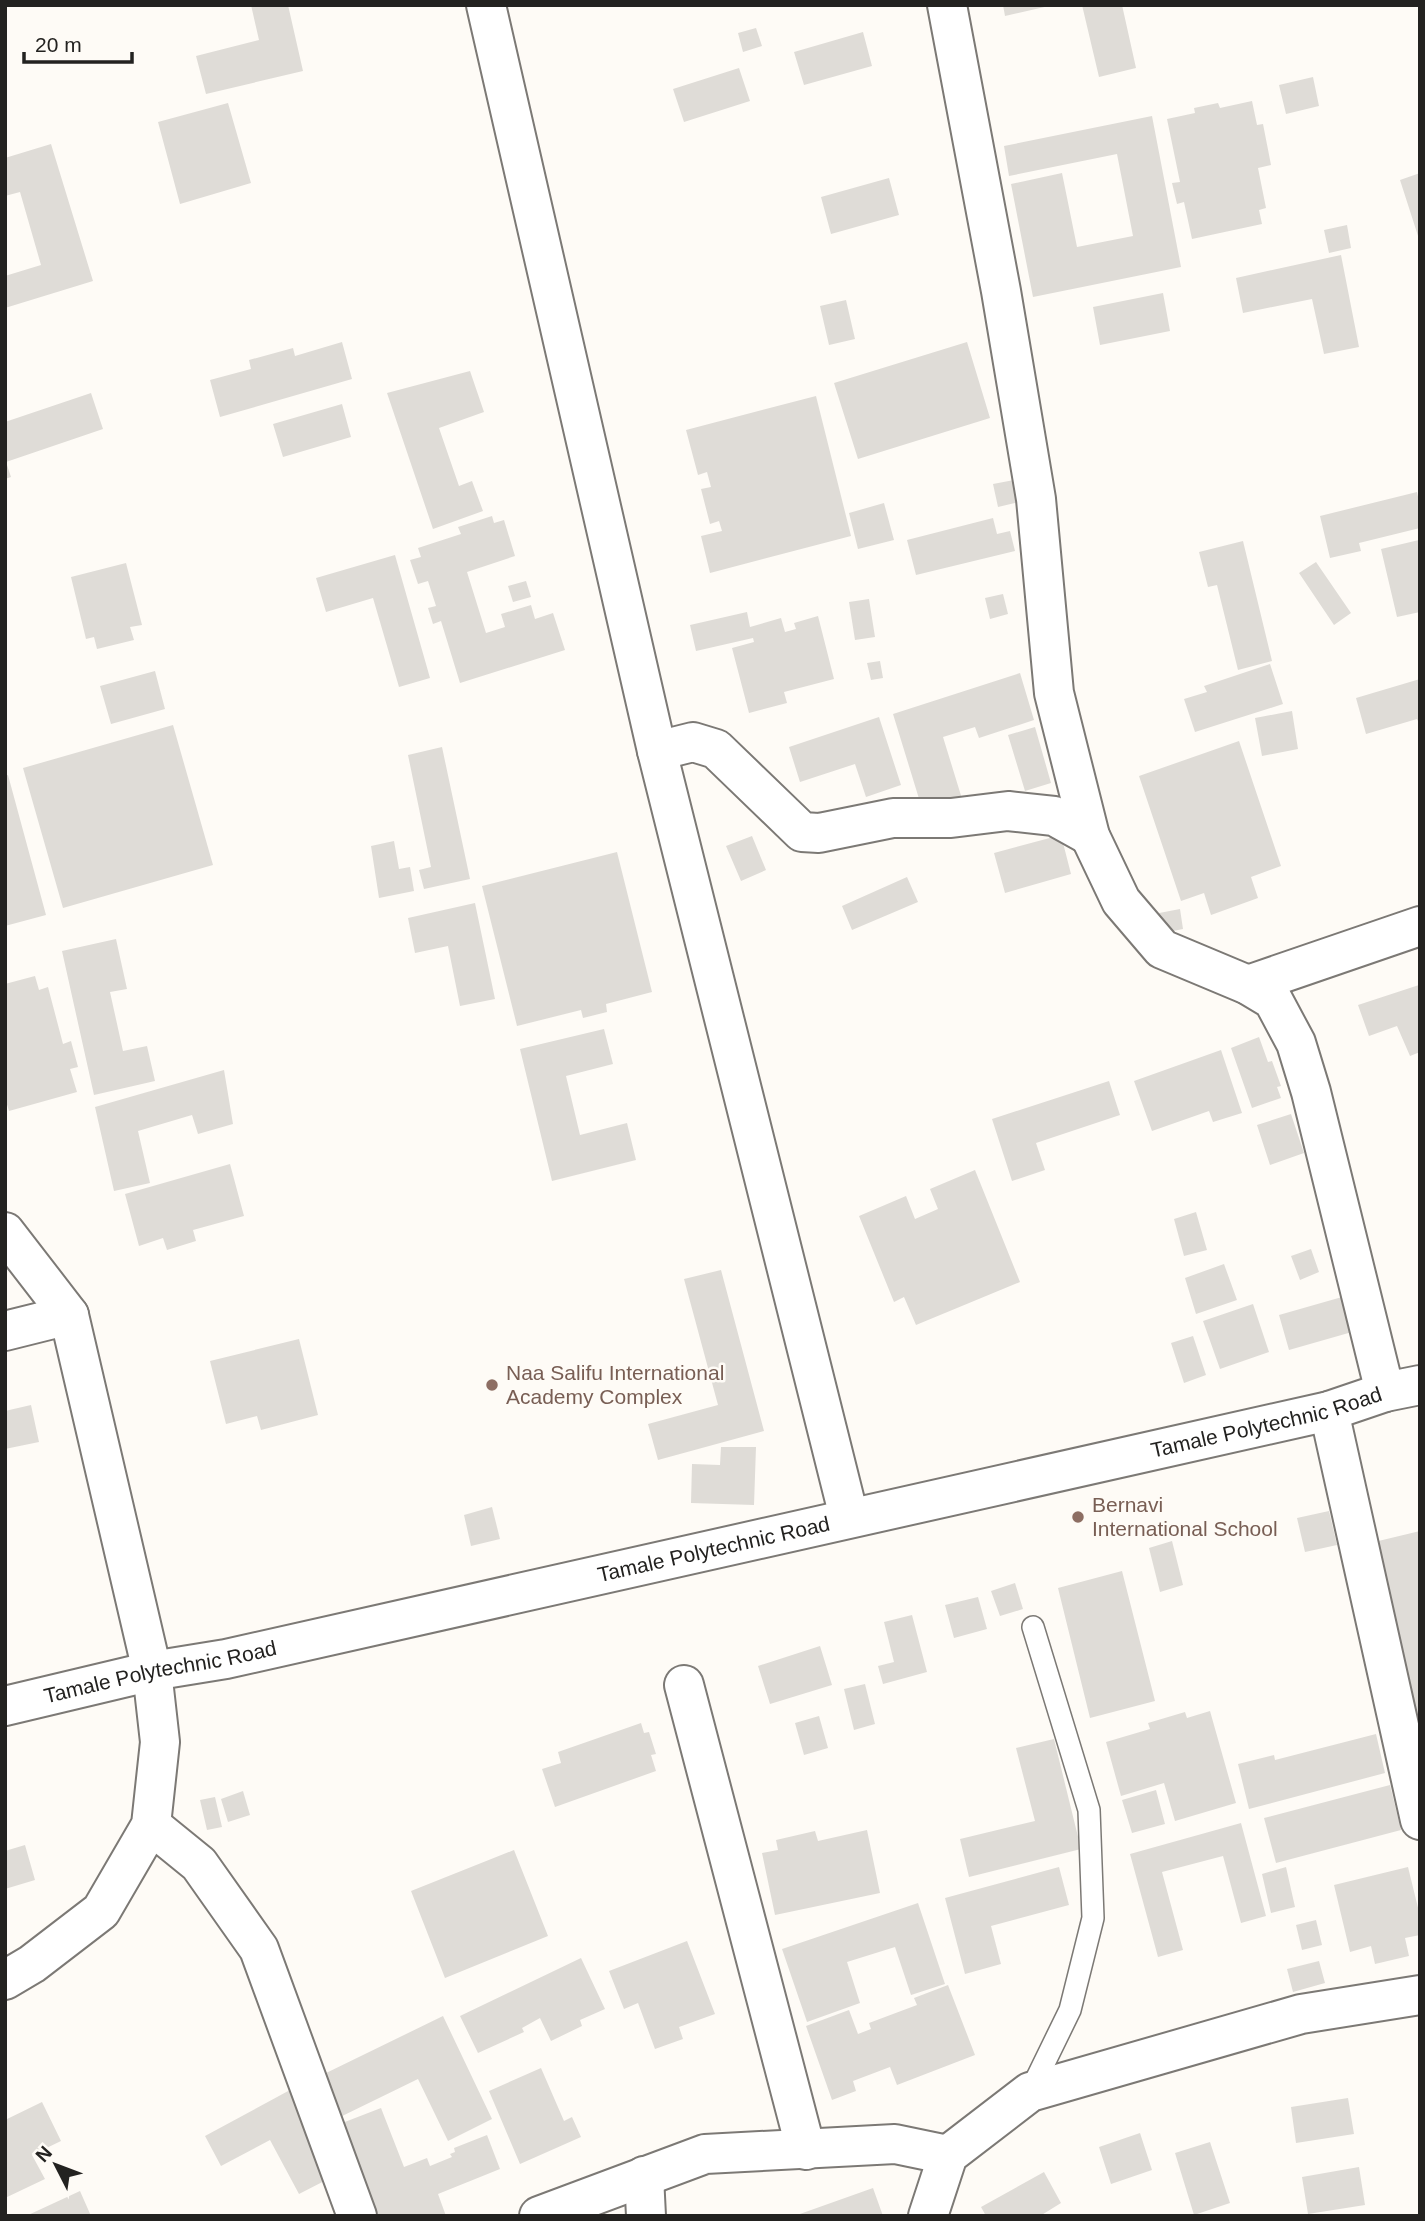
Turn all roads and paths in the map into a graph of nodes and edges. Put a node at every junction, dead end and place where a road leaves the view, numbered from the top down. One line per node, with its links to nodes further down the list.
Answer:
1 (486, 5): 3 (street)
2 (947, 5): 4 (street)
3 (657, 751): 4 (street); 12 (street)
4 (1090, 836): 6 (street)
5 (1420, 926): 6 (street)
6 (1248, 985): 10 (street)
7 (5, 1232): 8 (street)
8 (69, 1315): 9 (street); 14 (street)
9 (5, 1331)
10 (1402, 1388): 11 (street, Tamale Polytechnic Road)
11 (1329, 1410): 12 (street, Tamale Polytechnic Road); 17 (street)
12 (849, 1517): 14 (street, Tamale Polytechnic Road)
13 (1033, 1627): 21 (lane)
14 (152, 1671): 16 (street, Tamale Polytechnic Road); 18 (street)
15 (684, 1685): 22 (street)
16 (5, 1706)
17 (1420, 1820)
18 (151, 1825): 19 (street); 25 (street)
19 (5, 1980)
20 (1420, 1995): 21 (street)
21 (1030, 2092): 23 (street)
22 (806, 2150): 23 (street); 24 (street)
23 (948, 2155): 28 (street)
24 (644, 2176): 26 (street); 27 (street)
25 (357, 2216)
26 (539, 2216)
27 (646, 2216)
28 (928, 2216)

